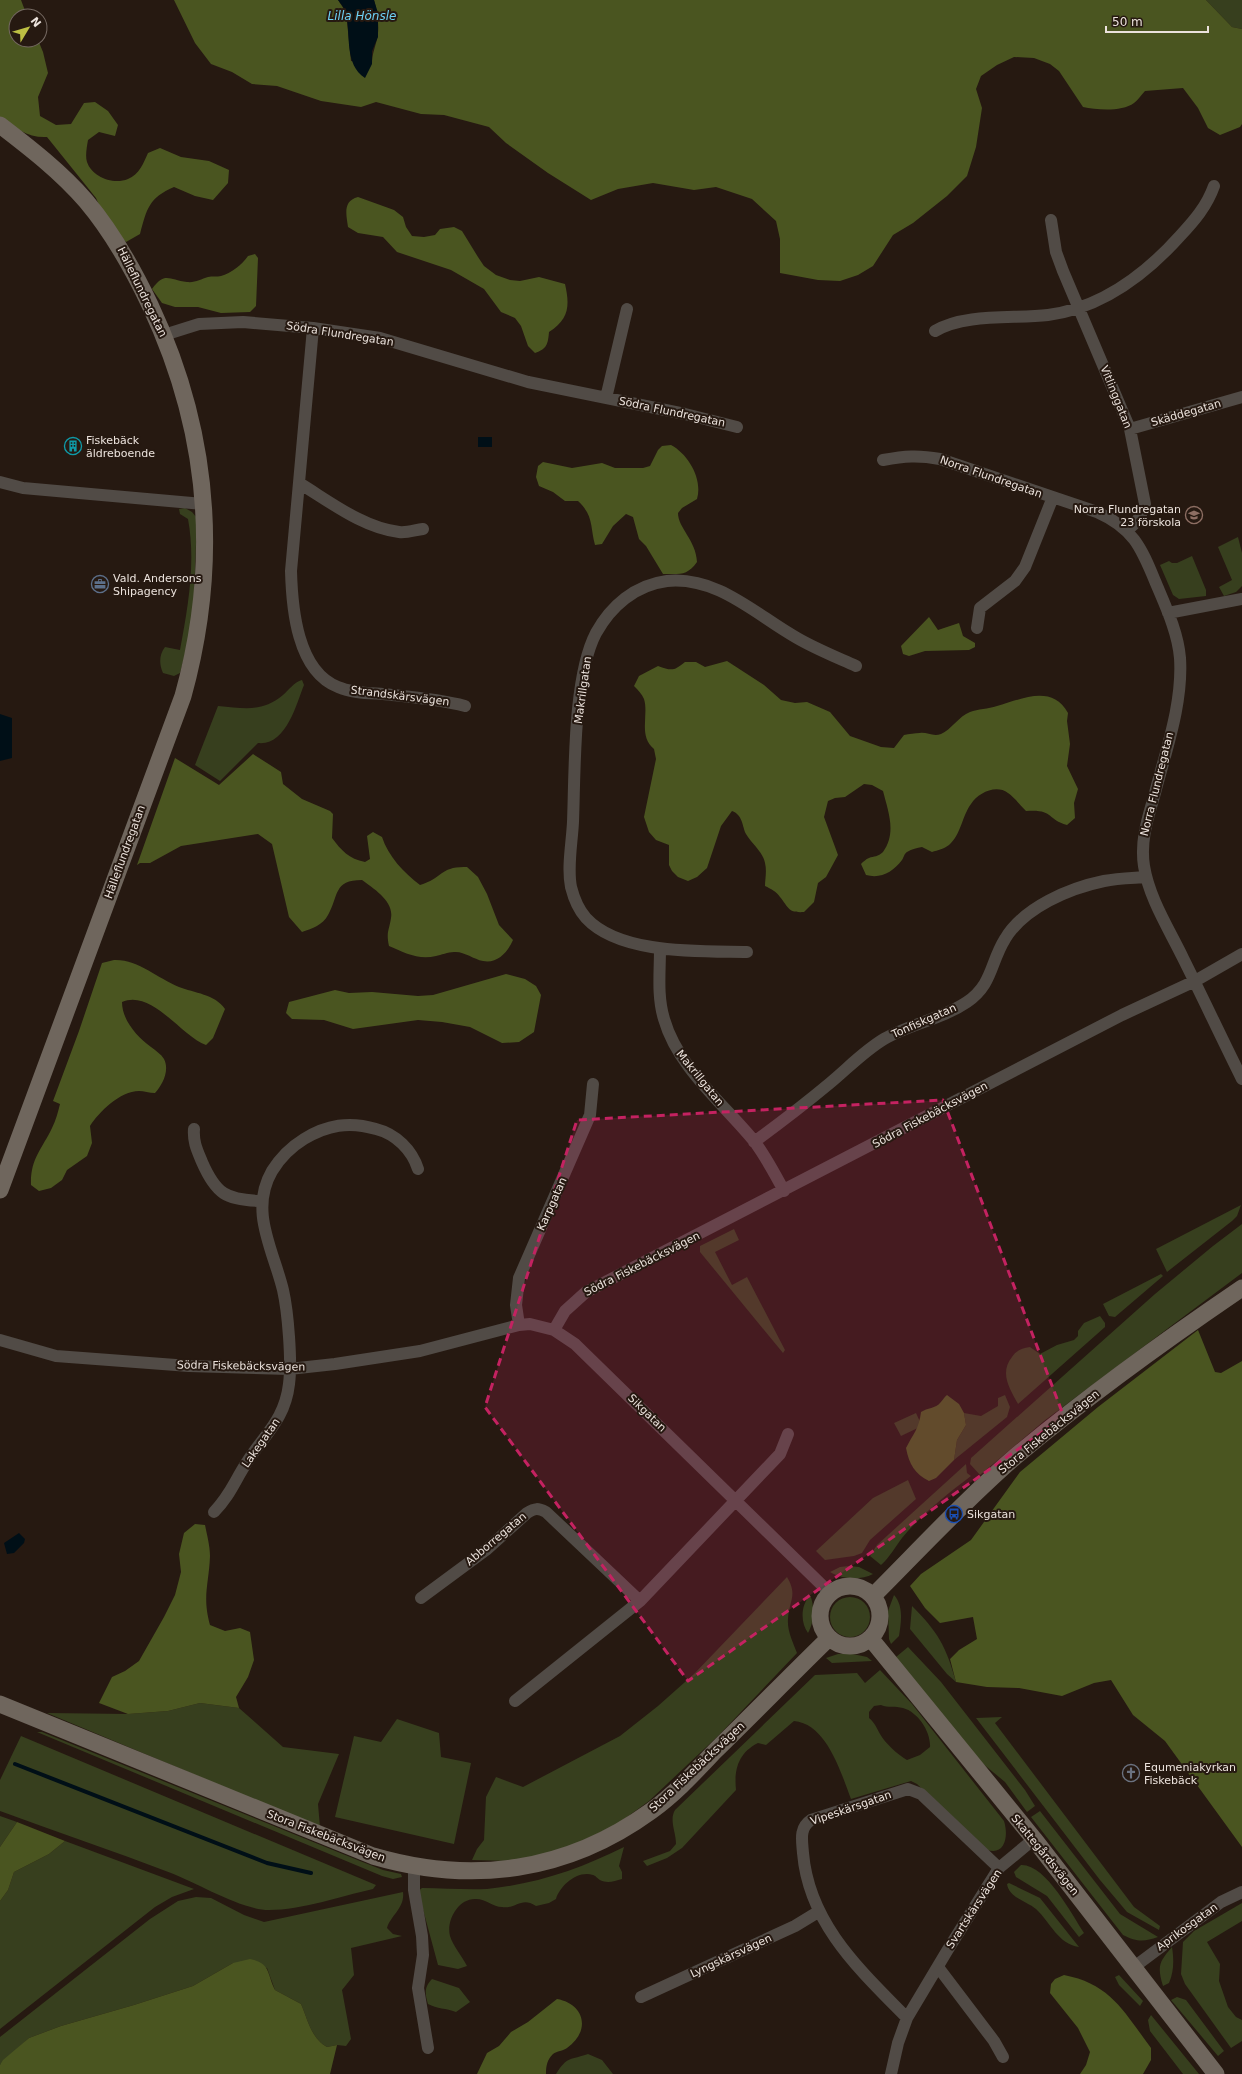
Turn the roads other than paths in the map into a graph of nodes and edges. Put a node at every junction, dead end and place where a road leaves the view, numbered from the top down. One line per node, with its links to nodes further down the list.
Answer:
1 (0, 125): 8 (street, Hälleflundregatan)
2 (1214, 186): 5 (street)
3 (1051, 220): 5 (street, Vitlinggatan)
4 (628, 309): 10 (street, Södra Flundregatan)
5 (1078, 309): 7 (street); 12 (street, Vitlinggatan)
6 (313, 328): 8 (street, Södra Flundregatan); 10 (street, Södra Flundregatan); 15 (street, Strandskärsvägen)
7 (935, 331)
8 (164, 335): 17 (street, Hälleflundregatan)
9 (1242, 396): 12 (street, Skäddegatan)
10 (606, 398): 11 (street, Södra Flundregatan)
11 (737, 427)
12 (1130, 429): 19 (street, Vitlinggatan)
13 (883, 460): 16 (street, Norra Flundregatan)
14 (0, 482): 17 (street)
15 (299, 483): 18 (street); 24 (street, Strandskärsvägen)
16 (1052, 497): 19 (street, Norra Flundregatan); 22 (street, Norra Flundregatan)
17 (203, 504): 35 (street, Hälleflundregatan)
18 (423, 529)
19 (1127, 530): 21 (street, Norra Flundregatan)
20 (1242, 599): 21 (street)
21 (1168, 613): 25 (street, Norra Flundregatan)
22 (977, 628)
23 (856, 666): 26 (street, Makrillgatan)
24 (465, 706)
25 (1146, 877): 29 (street, Norra Flundregatan); 33 (street, Tonfiskgatan)
26 (660, 949): 27 (street, Makrillgatan); 33 (street, Makrillgatan)
27 (747, 952)
28 (1242, 954): 29 (street, Södra Fiskebäcksvägen)
29 (1195, 981): 30 (street, Norra Flundregatan); 36 (street, Södra Fiskebäcksvägen)
30 (1242, 1079)
31 (593, 1084): 39 (street, Karpgatan)
32 (194, 1129): 37 (street)
33 (754, 1142): 36 (street, Makrillgatan)
34 (418, 1169): 37 (street, Lakegatan)
35 (0, 1190)
36 (784, 1191): 40 (street, Södra Fiskebäcksvägen)
37 (261, 1201): 42 (street, Lakegatan)
38 (1242, 1288): 47 (street, Stora Fiskebäcksvägen)
39 (519, 1325): 40 (street, Södra Fiskebäcksvägen); 42 (street, Södra Fiskebäcksvägen)
40 (554, 1330): 44 (street, Sikgatan)
41 (0, 1340): 42 (street, Södra Fiskebäcksvägen)
42 (289, 1369): 45 (street, Lakegatan)
43 (788, 1434): 44 (street)
44 (736, 1500): 46 (street, Sikgatan); 49 (street)
45 (214, 1512)
46 (830, 1593): 47 (street); 50 (street)
47 (872, 1596): 51 (street)
48 (421, 1598): 49 (street, Abborregatan)
49 (640, 1601): 52 (street)
50 (829, 1638): 51 (street); 55 (street, Stora Fiskebäcksvägen)
51 (871, 1639): 54 (street, Skattegårdsvägen)
52 (515, 1701)
53 (0, 1704): 55 (street, Stora Fiskebäcksvägen)
54 (1034, 1839): 56 (street, Svartskärsvägen); 60 (street, Skattegårdsvägen)
55 (414, 1867): 63 (street)
56 (999, 1868): 58 (street, Vipeskärsgatan); 59 (street, Svartskärsvägen)
57 (1242, 1892): 60 (street, Aprikosgatan)
58 (818, 1912): 61 (street, Lyngskärsvägen); 62 (street, Vipeskärsgatan)
59 (938, 1967): 62 (street, Svartskärsvägen); 64 (street)
60 (1134, 1967): 66 (street, Skattegårdsvägen)
61 (642, 1997)
62 (907, 2018): 65 (street, Svartskärsvägen)
63 (428, 2048)
64 (1003, 2057)
65 (892, 2074)
66 (1216, 2074)

